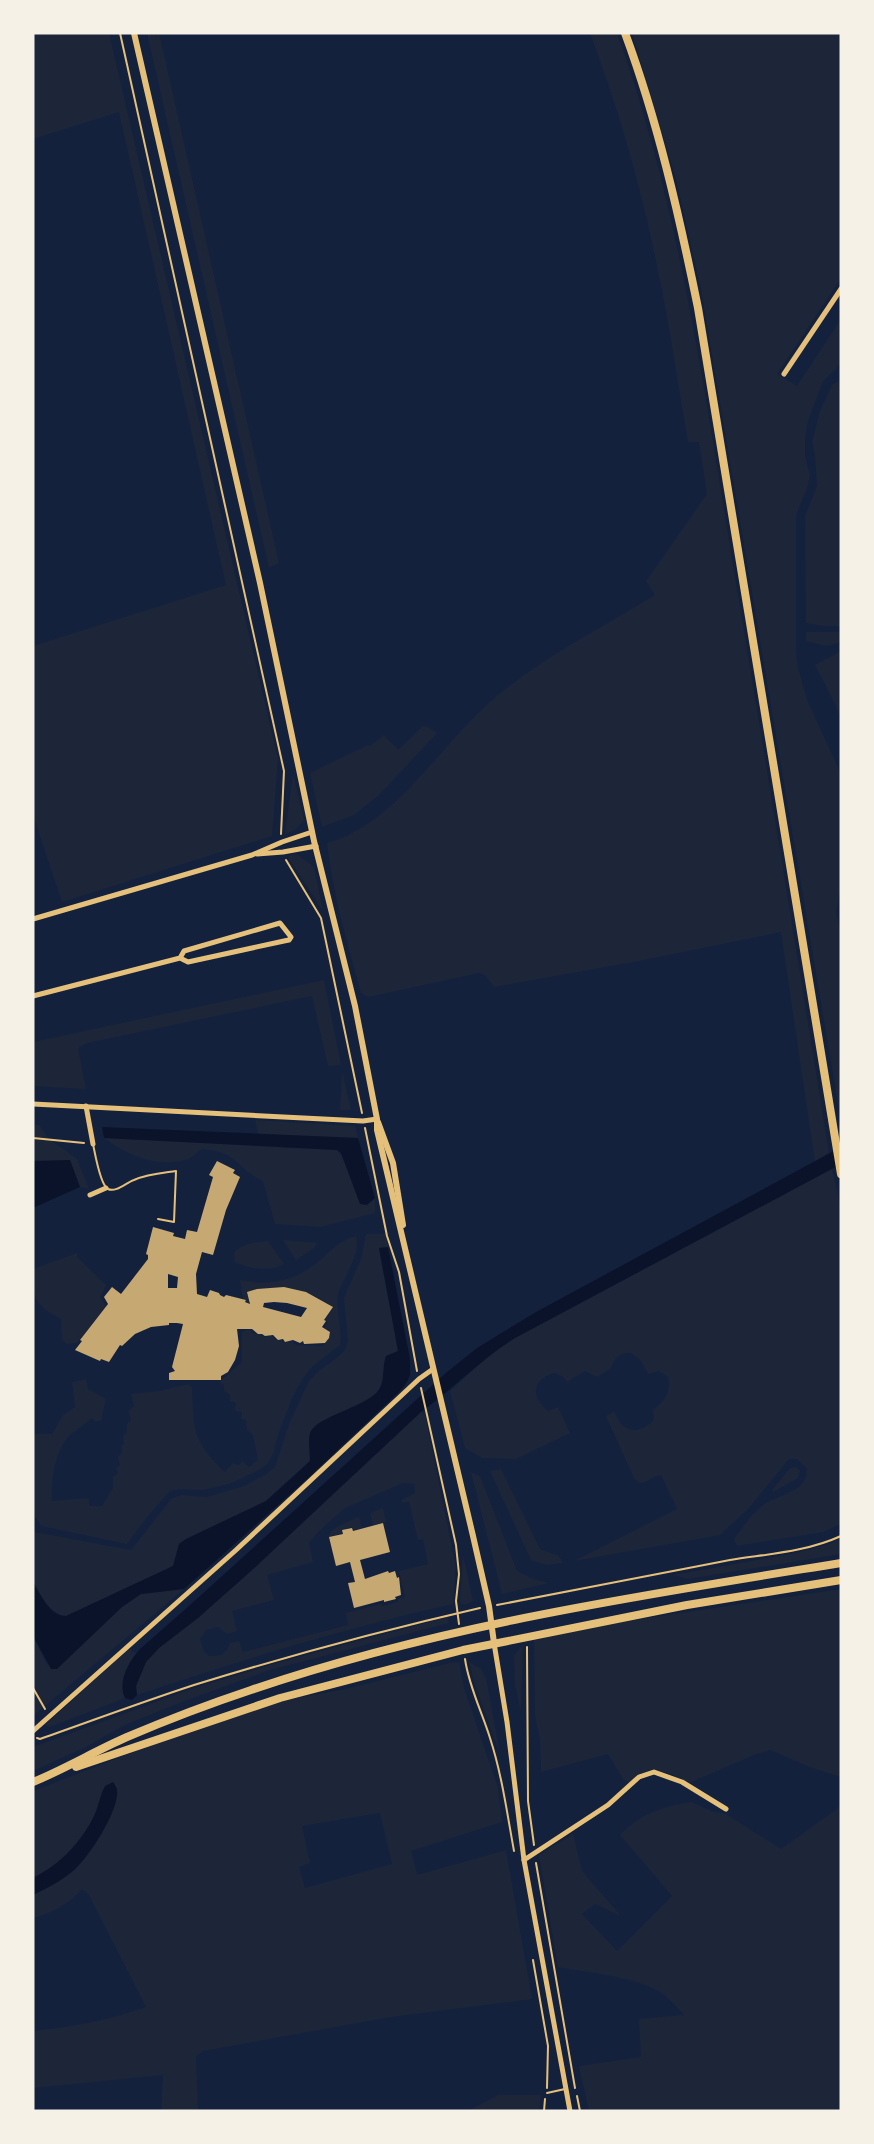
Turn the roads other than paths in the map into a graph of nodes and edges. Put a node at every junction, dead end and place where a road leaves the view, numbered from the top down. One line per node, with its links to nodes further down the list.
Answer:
1 (134, 33): 5 (street)
2 (625, 33): 15 (main road)
3 (841, 289): 4 (street)
4 (784, 374)
5 (312, 832): 6 (street); 7 (street)
6 (315, 843): 7 (street); 13 (street)
7 (252, 855): 8 (street)
8 (33, 919)
9 (180, 958): 9 (street); 10 (street)
10 (33, 996)
11 (33, 1104): 12 (street)
12 (86, 1106): 13 (street); 14 (street)
13 (377, 1119): 19 (street)
14 (93, 1144): 16 (lane)
15 (841, 1172)
16 (106, 1188): 17 (street); 18 (lane)
17 (90, 1195)
18 (158, 1219)
19 (433, 1369): 22 (street); 24 (street)
20 (841, 1563): 22 (main road)
21 (841, 1580): 23 (main road)
22 (491, 1625): 23 (street); 25 (main road)
23 (494, 1643): 25 (main road); 28 (street)
24 (33, 1731)
25 (47, 1776): 26 (main road)
26 (33, 1782)
27 (726, 1809): 28 (street)
28 (524, 1860): 29 (street)
29 (566, 2088): 30 (lane); 31 (street)
30 (547, 2093)
31 (570, 2111)

